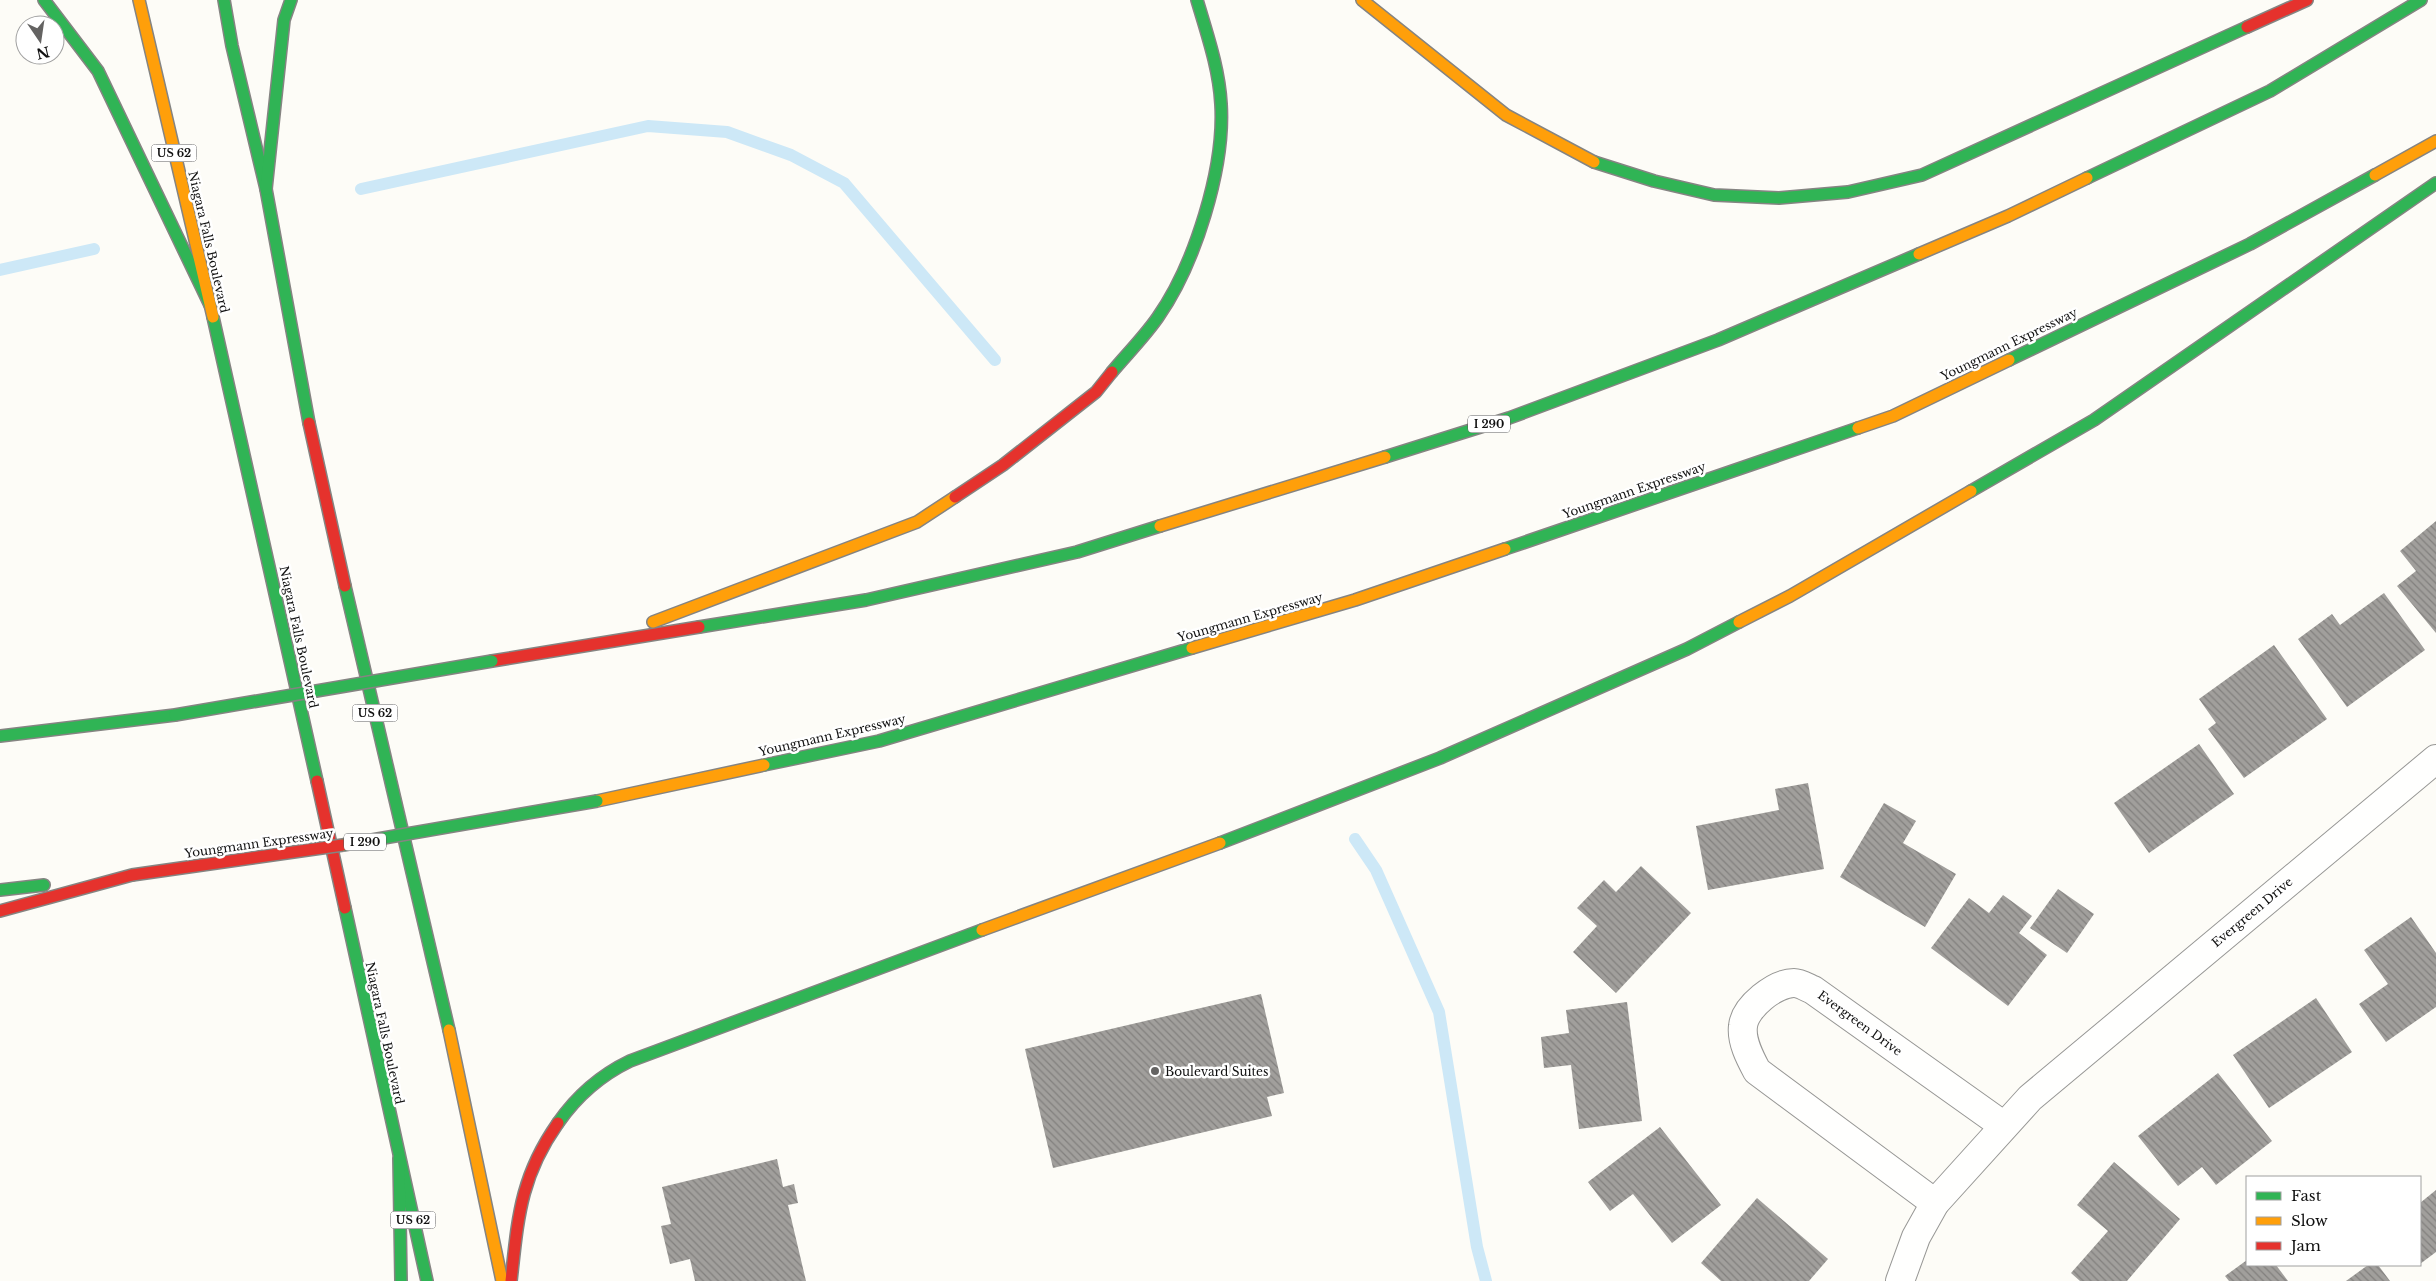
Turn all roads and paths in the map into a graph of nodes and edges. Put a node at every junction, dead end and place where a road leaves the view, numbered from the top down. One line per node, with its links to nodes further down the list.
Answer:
1 (44, 0): 12 (main road)
2 (139, 0): 12 (main road, Niagara Falls Boulevard / US 62)
3 (224, 0): 11 (main road, US 62)
4 (291, 0): 11 (main road)
5 (1197, 0): 13 (main road)
6 (1362, 0): 7 (main road)
7 (2307, 0)
8 (2421, 0): 13 (main road, I 290)
9 (2436, 141): 16 (main road, Youngmann Expressway / I 290, bridge)
10 (2436, 183): 25 (main road)
11 (266, 189): 24 (main road, US 62)
12 (210, 305): 20 (main road, Niagara Falls Boulevard / US 62)
13 (599, 642): 14 (main road, I 290, bridge)
14 (0, 736)
15 (2436, 759): 19 (street, Evergreen Drive)
16 (132, 875): 17 (main road, Youngmann Expressway / I 290); 18 (main road)
17 (0, 890)
18 (0, 910)
19 (2004, 1126): 21 (street, Evergreen Drive); 21 (street, Evergreen Drive)
20 (399, 1158): 22 (main road); 23 (main road, Niagara Falls Boulevard / US 62)
21 (1935, 1203): 26 (street, Evergreen Drive)
22 (401, 1281)
23 (427, 1281)
24 (502, 1281)
25 (511, 1281)
26 (1900, 1281)

